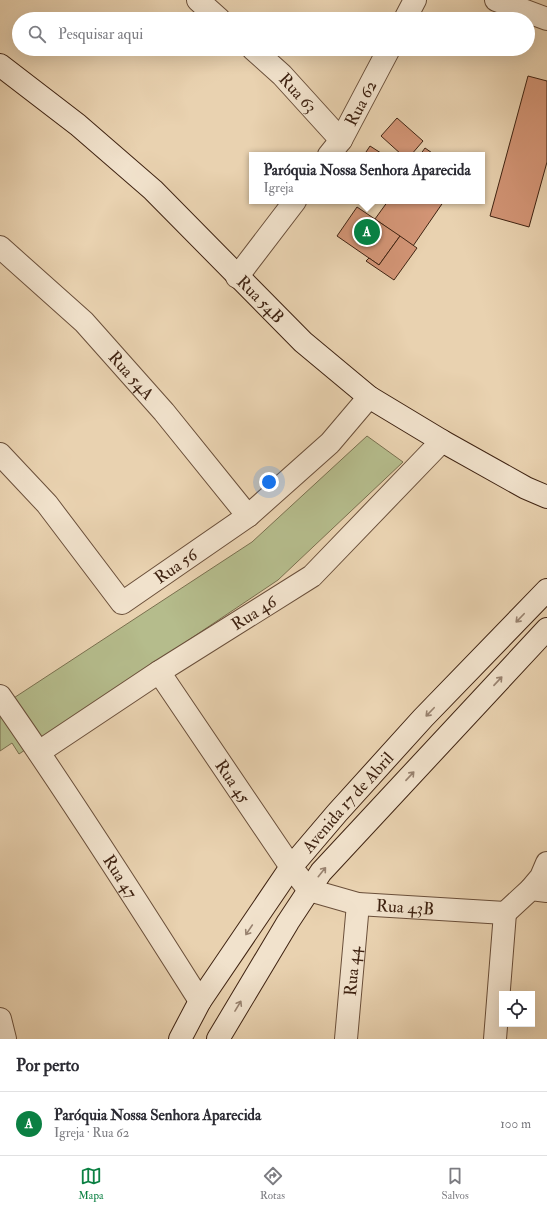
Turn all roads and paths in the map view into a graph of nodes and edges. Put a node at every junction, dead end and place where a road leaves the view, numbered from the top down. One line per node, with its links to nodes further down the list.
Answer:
1 (198, 0): 4 (street)
2 (415, 0): 5 (street)
3 (496, 0): 6 (street)
4 (211, 12)
5 (409, 12)
6 (528, 12)
7 (535, 15): 8 (street)
8 (547, 19)
9 (261, 56): 12 (street, Rua 63)
10 (385, 56): 12 (street, Rua 62)
11 (0, 65): 15 (street, Rua 54B)
12 (335, 147)
13 (293, 204): 15 (street)
14 (0, 247): 20 (street, Rua 54A)
15 (238, 277): 16 (street, Rua 54B)
16 (369, 397): 17 (street, Rua 54B); 20 (street, Rua 56)
17 (442, 441): 19 (street, Rua 54B); 23 (street, Rua 46)
18 (0, 454): 20 (street, Rua 56)
19 (547, 496)
20 (248, 516)
21 (547, 590): 27 (street, Avenida 17 de Abril, one-way to 27)
22 (547, 629): 28 (street, Avenida 17 de Abril, one-way to 22)
23 (160, 672): 25 (street, Rua 46); 27 (street, Rua 45)
24 (0, 696): 25 (street, Rua 47)
25 (40, 752): 34 (street, Rua 47)
26 (547, 863): 29 (street)
27 (290, 867): 28 (street, Rua 45); 31 (street, Avenida 17 de Abril)
28 (309, 890): 30 (street, Rua 43B); 33 (street, Avenida 17 de Abril)
29 (539, 890): 32 (street)
30 (358, 904): 32 (street, Rua 43B); 39 (street, Rua 44)
31 (266, 905): 33 (street); 34 (street, Avenida 17 de Abril, one-way to 34)
32 (505, 913): 40 (street)
33 (288, 922): 38 (street, Avenida 17 de Abril, one-way to 33)
34 (200, 1001): 37 (street, Avenida 17 de Abril)
35 (0, 1019): 36 (street)
36 (5, 1039)
37 (180, 1039)
38 (218, 1039)
39 (346, 1039)
40 (495, 1039)

